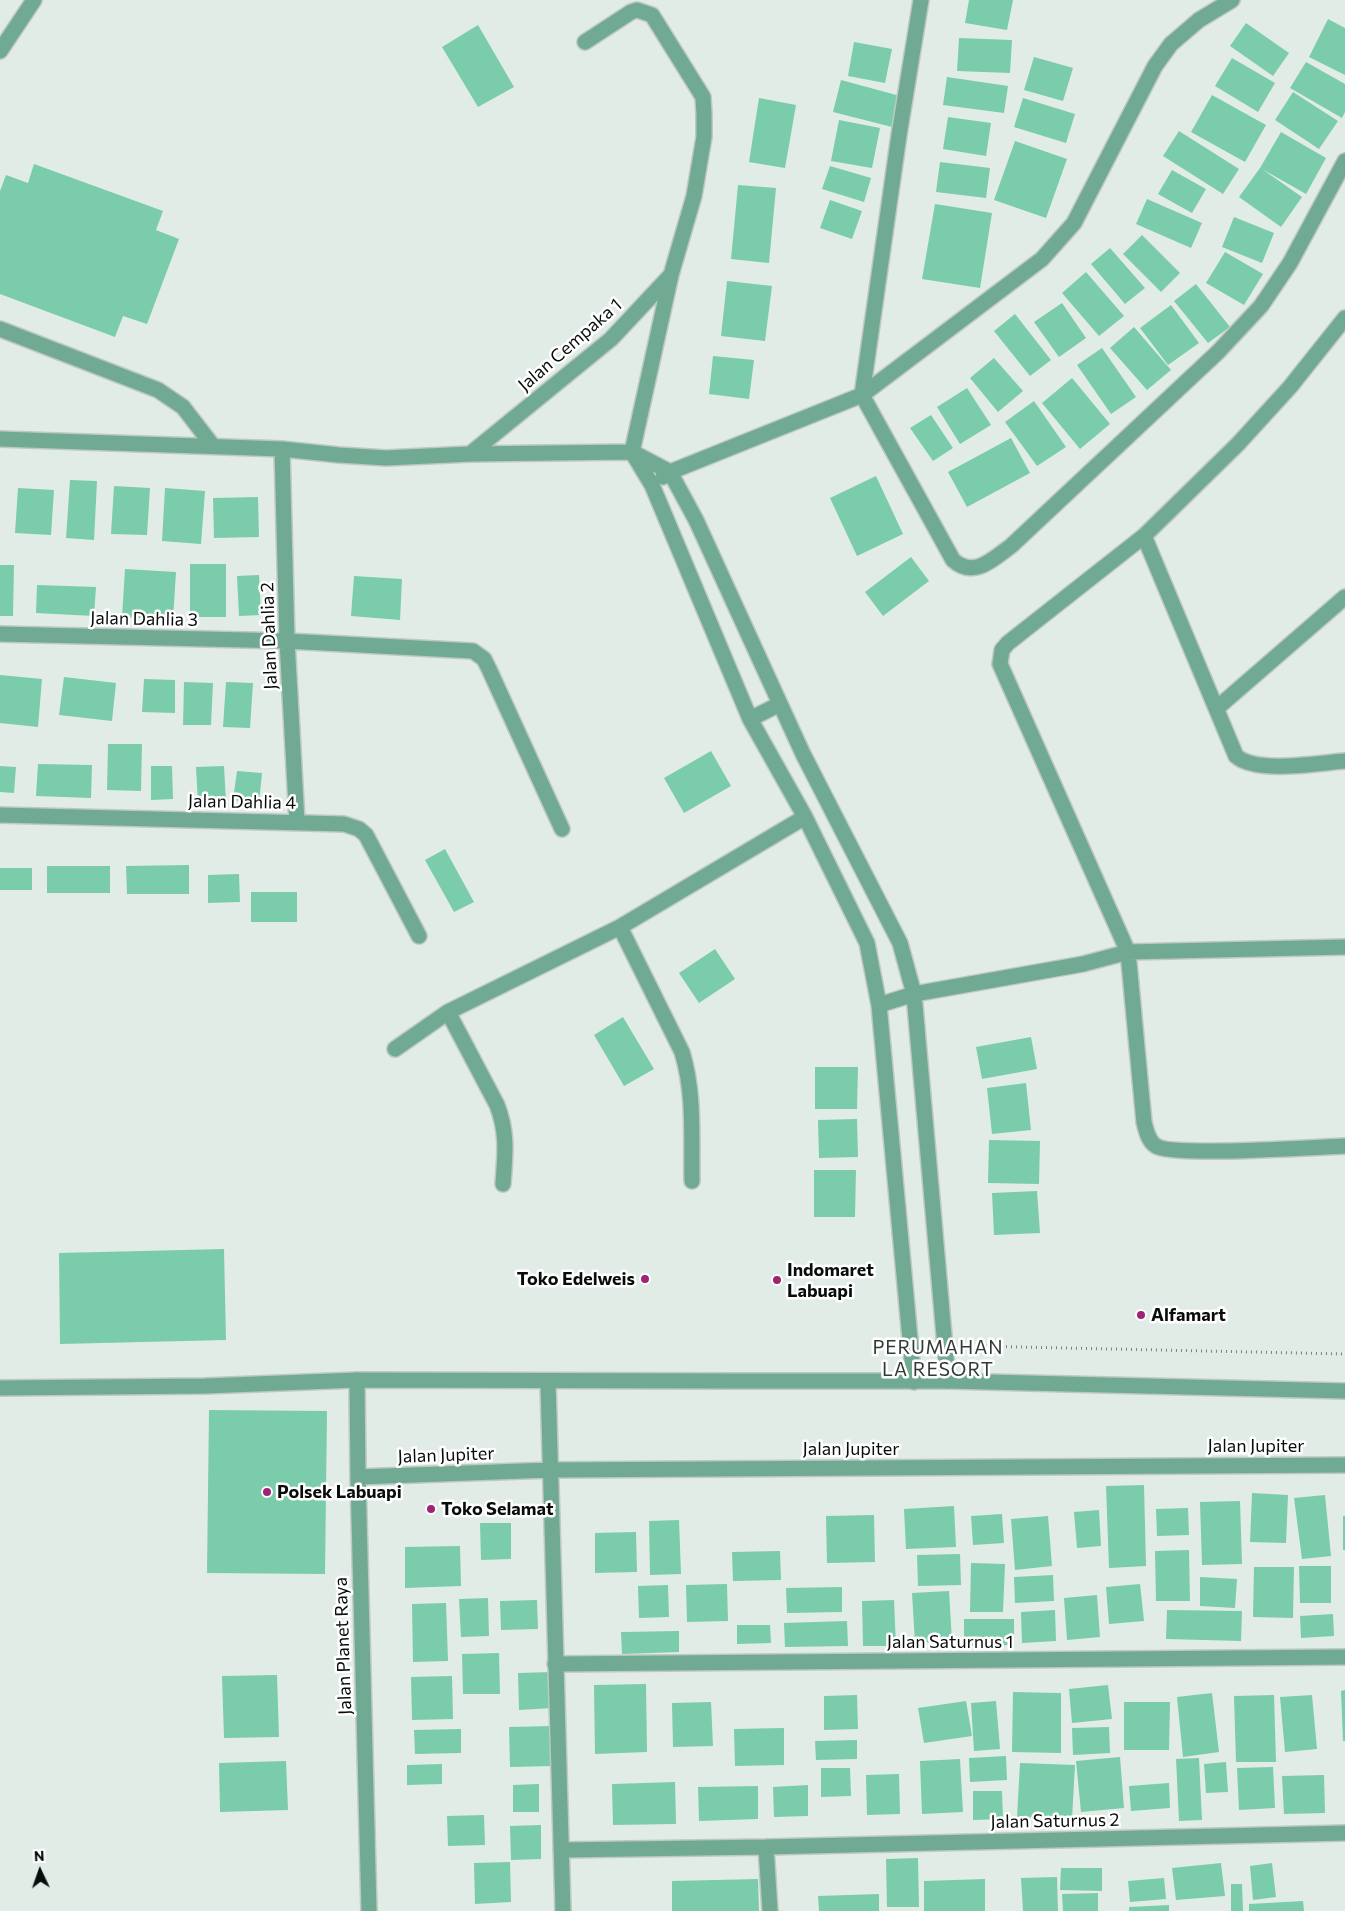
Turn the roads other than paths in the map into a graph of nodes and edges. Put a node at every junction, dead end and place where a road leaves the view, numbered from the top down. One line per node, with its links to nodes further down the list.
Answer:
1 (34, 0): 5 (street)
2 (921, 0): 10 (street)
3 (1232, 0): 10 (street)
4 (585, 42): 7 (street, Jalan Cempaka 1)
5 (0, 51)
6 (1345, 161): 10 (street)
7 (671, 275): 14 (street); 15 (street, Jalan Cempaka 1)
8 (1345, 318): 18 (street)
9 (0, 329): 12 (street)
10 (862, 395): 16 (street)
11 (0, 439): 12 (street)
12 (213, 446): 13 (street)
13 (282, 449): 15 (street); 21 (street, Jalan Dahlia 2)
14 (632, 452): 15 (street); 16 (street); 17 (street)
15 (470, 454)
16 (670, 472): 17 (street); 22 (street)
17 (652, 485): 24 (street)
18 (1144, 536): 23 (street); 33 (street)
19 (1345, 596): 23 (street)
20 (0, 634): 21 (street, Jalan Dahlia 3)
21 (287, 641): 28 (street, Jalan Dahlia 2); 29 (street, Jalan Dahlia 3)
22 (780, 704): 24 (street); 34 (street)
23 (1217, 708): 25 (street)
24 (750, 719): 27 (street)
25 (1345, 761)
26 (0, 815): 28 (street, Jalan Dahlia 4)
27 (806, 817): 30 (street); 35 (street)
28 (298, 822): 31 (street, Jalan Dahlia 4)
29 (562, 829)
30 (620, 926): 36 (street); 39 (street)
31 (419, 936)
32 (1345, 947): 33 (street)
33 (1128, 952): 34 (street); 38 (street)
34 (914, 994): 35 (street); 42 (street)
35 (880, 1005): 44 (street)
36 (448, 1012): 37 (street); 40 (street)
37 (395, 1049)
38 (1345, 1146)
39 (692, 1181)
40 (503, 1184)
41 (357, 1380): 43 (street); 45 (street); 49 (street, Jalan Planet Raya)
42 (948, 1381): 44 (street); 46 (street)
43 (548, 1382): 44 (street); 48 (street)
44 (914, 1382)
45 (0, 1388)
46 (1345, 1391)
47 (1345, 1464): 48 (street, Jalan Jupiter)
48 (550, 1470): 49 (street, Jalan Jupiter); 51 (street)
49 (358, 1477): 55 (street, Jalan Planet Raya)
50 (1345, 1657): 51 (street, Jalan Saturnus 1)
51 (555, 1664): 54 (street)
52 (1345, 1833): 53 (street, Jalan Saturnus 2)
53 (766, 1847): 54 (street, Jalan Saturnus 2); 57 (street)
54 (561, 1850): 56 (street)
55 (369, 1911)
56 (563, 1911)
57 (770, 1911)

